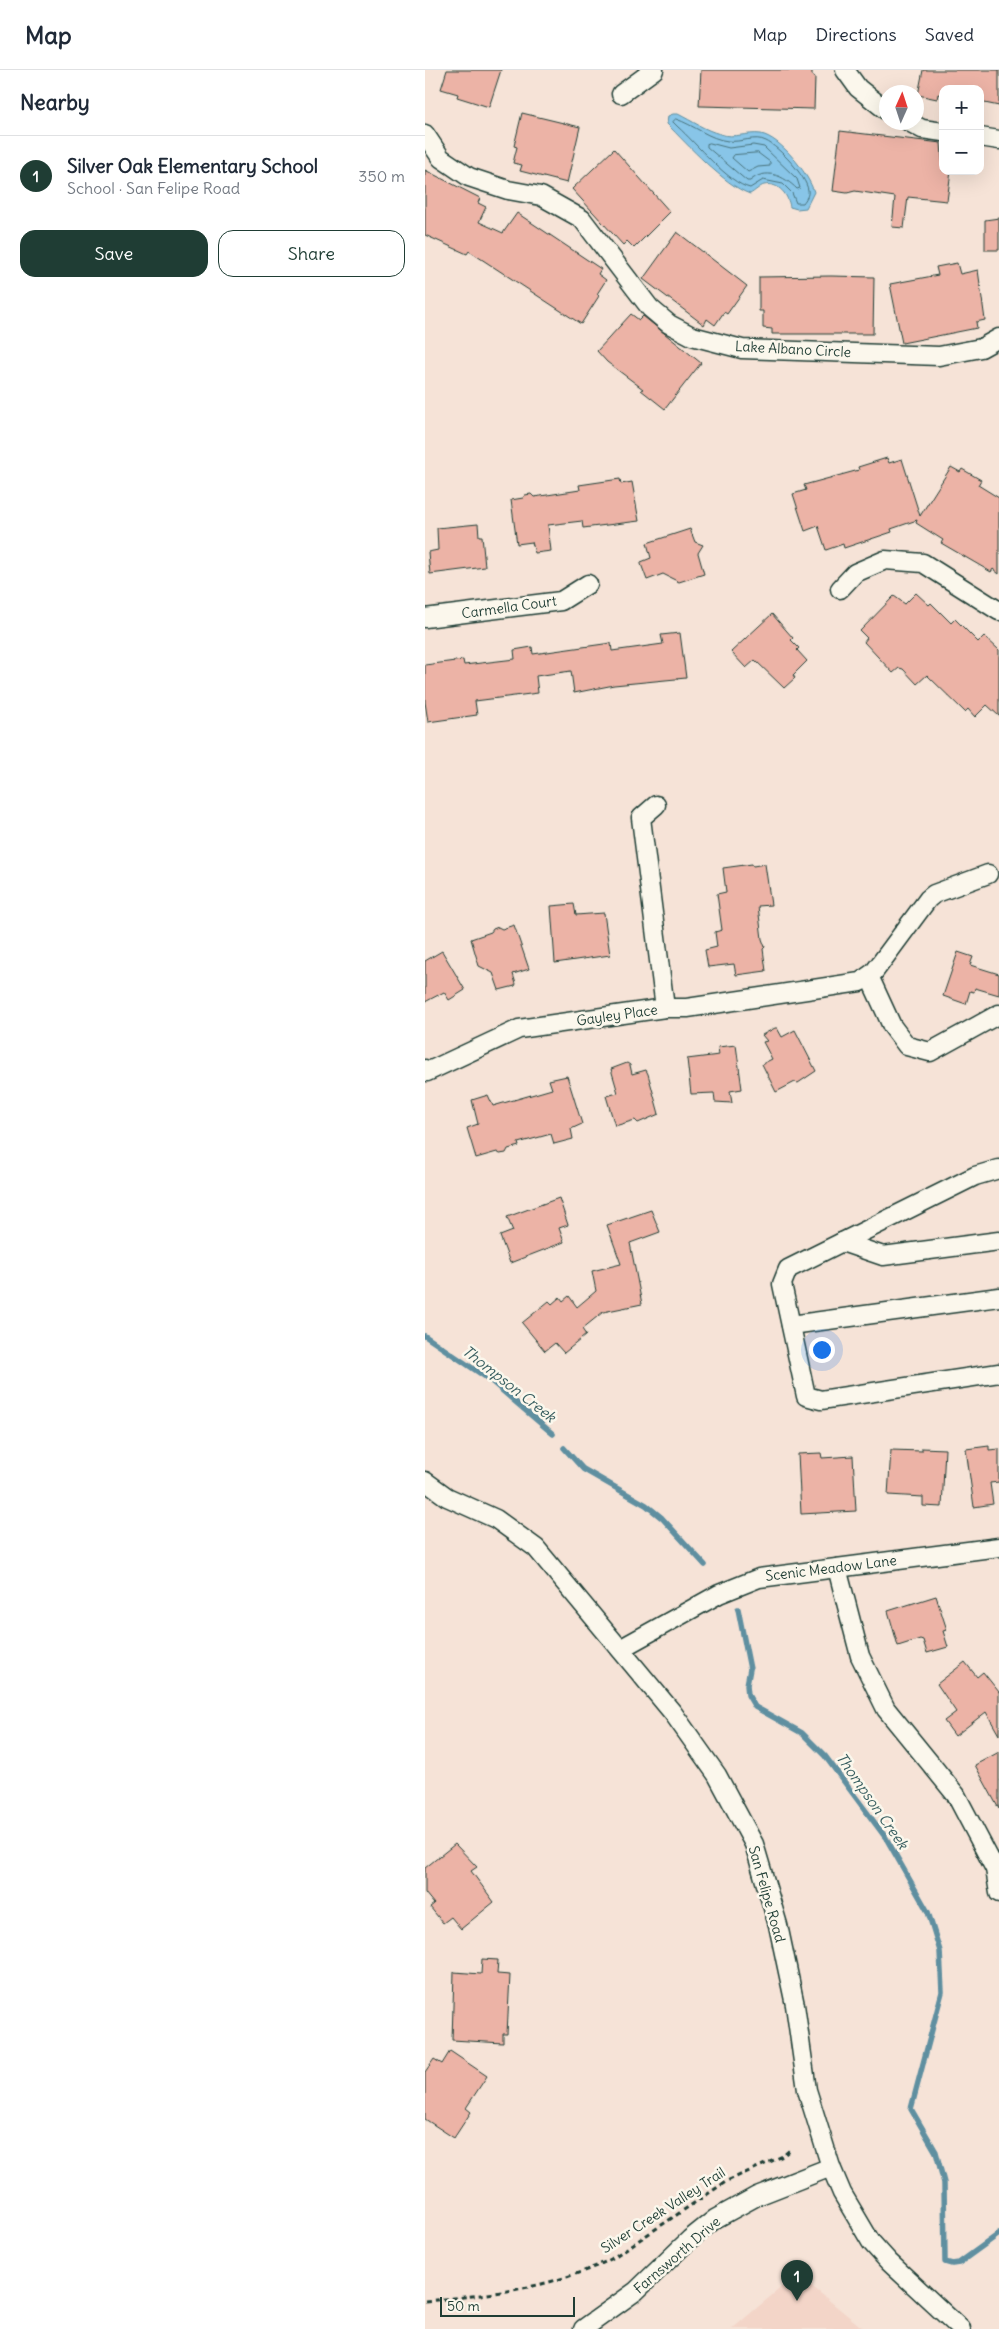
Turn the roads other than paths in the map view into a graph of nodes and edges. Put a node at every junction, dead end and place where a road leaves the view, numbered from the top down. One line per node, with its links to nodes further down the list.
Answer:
1 (654, 70): 3 (street)
2 (845, 70): 4 (street)
3 (621, 94)
4 (879, 104)
5 (924, 129): 6 (street)
6 (939, 131)
7 (425, 134): 10 (street, Lake Albano Circle)
8 (984, 138): 9 (street)
9 (999, 140)
10 (999, 338)
11 (588, 584): 14 (street, Carmella Court)
12 (840, 589): 13 (street)
13 (999, 611)
14 (425, 618)
15 (656, 805): 18 (street, Gayley Place)
16 (988, 874): 17 (street)
17 (869, 976): 18 (street); 19 (street)
18 (665, 1008): 20 (street, Gayley Place)
19 (999, 1014)
20 (426, 1070)
21 (999, 1169): 23 (street)
22 (999, 1241): 23 (street)
23 (842, 1242): 25 (street)
24 (999, 1297): 25 (street)
25 (791, 1325): 26 (street)
26 (999, 1373)
27 (425, 1481): 30 (street, San Felipe Road)
28 (999, 1547): 29 (street, Scenic Meadow Lane)
29 (837, 1568): 30 (street, Scenic Meadow Lane); 31 (street)
30 (619, 1649): 33 (street, San Felipe Road)
31 (997, 1869): 32 (street)
32 (999, 1893)
33 (831, 2167): 34 (street, Farnsworth Drive); 35 (street, San Felipe Road)
34 (583, 2329)
35 (961, 2329)

